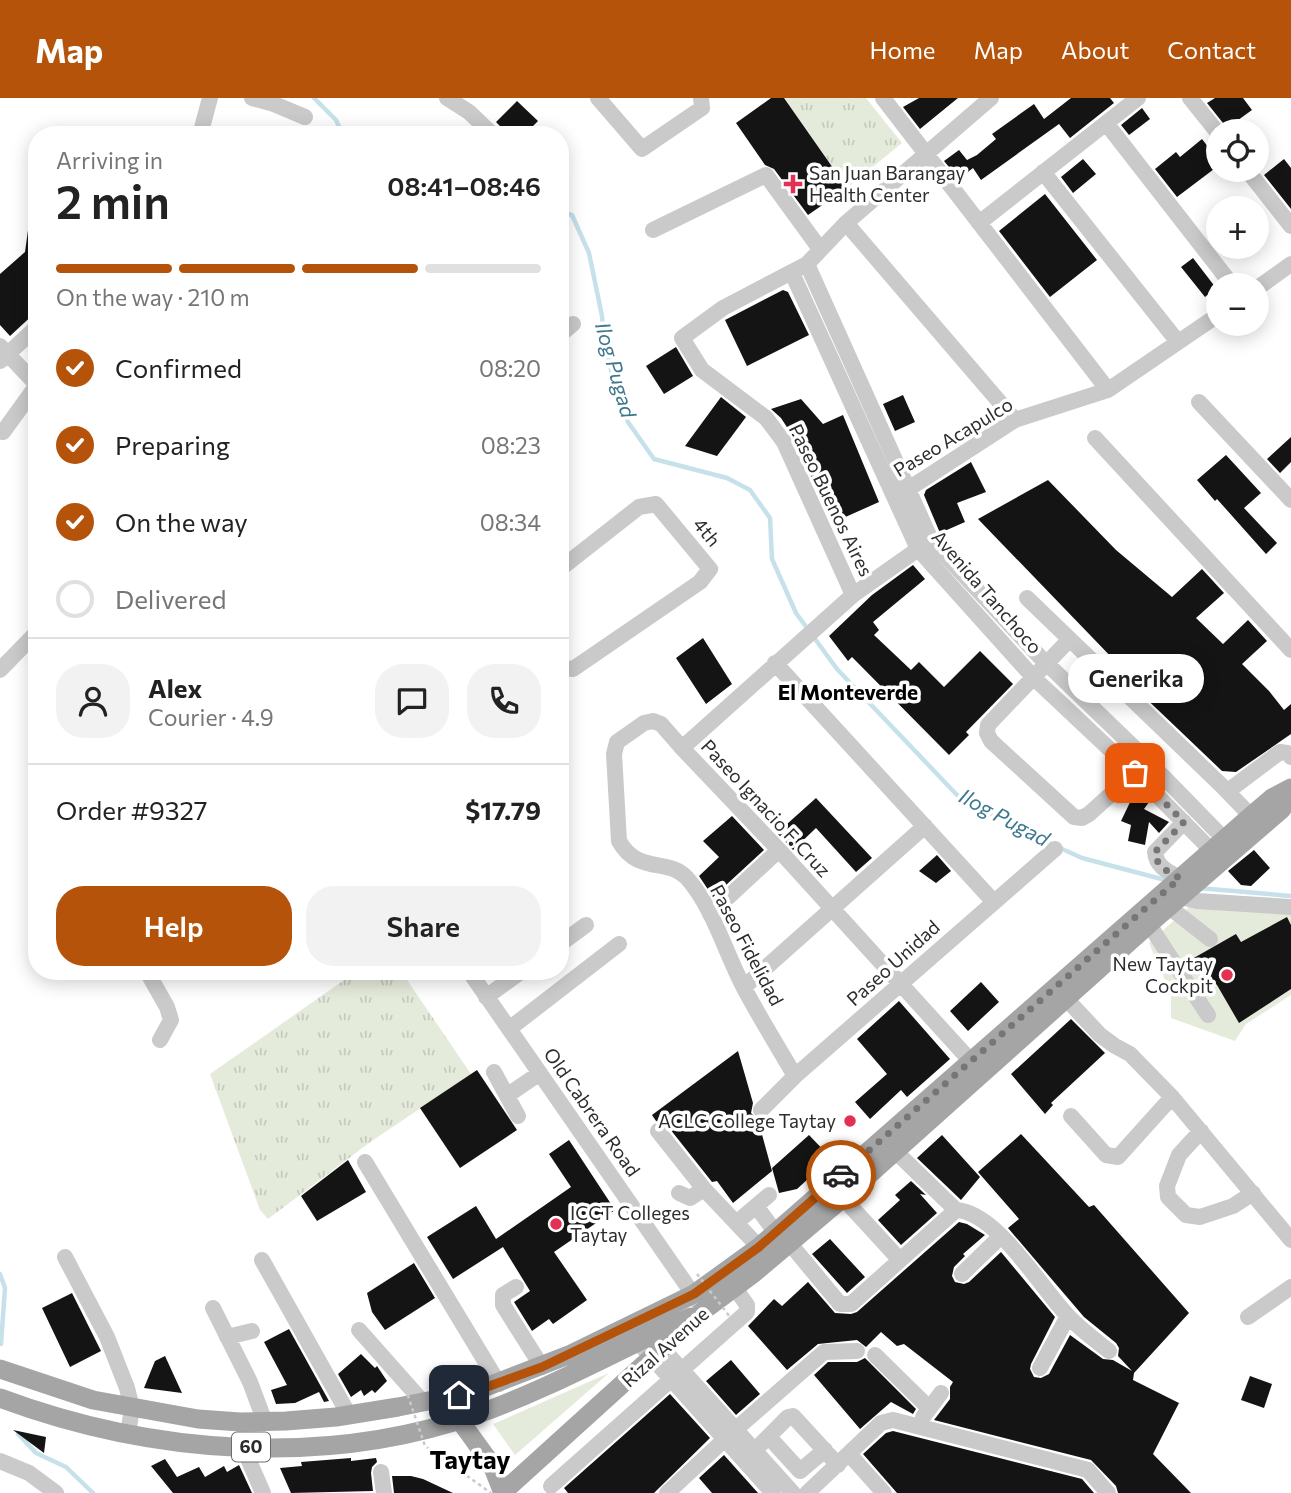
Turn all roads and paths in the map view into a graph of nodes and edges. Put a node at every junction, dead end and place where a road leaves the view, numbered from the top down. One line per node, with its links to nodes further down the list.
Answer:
1 (210, 98): 13 (street)
2 (252, 98): 10 (street)
3 (447, 98): 14 (street)
4 (598, 98): 5 (street)
5 (701, 98)
6 (883, 98): 15 (street)
7 (991, 98): 15 (street)
8 (1138, 98): 12 (street)
9 (1190, 98): 11 (street)
10 (305, 117)
11 (1207, 119)
12 (1106, 123): 16 (street); 26 (street)
13 (202, 126)
14 (484, 126)
15 (925, 154): 18 (street); 19 (street)
16 (1043, 172): 19 (street); 32 (street)
17 (1256, 182): 20 (street)
18 (846, 223): 22 (street); 38 (street)
19 (979, 223): 35 (street)
20 (1291, 226)
21 (653, 230): 22 (street)
22 (820, 249): 23 (street)
23 (807, 264): 25 (street); 41 (street, Avenida Tanchoco)
24 (1291, 264): 27 (street)
25 (792, 273): 41 (street, Avenida Tanchoco); 45 (street, Paseo Buenos Aires)
26 (1223, 273)
27 (1269, 280)
28 (1206, 323): 32 (street, Paseo Acapulco)
29 (573, 324): 30 (street)
30 (569, 327)
31 (28, 334): 33 (street)
32 (1178, 342): 35 (street, Paseo Acapulco)
33 (2, 354): 34 (street)
34 (28, 377)
35 (1108, 390): 38 (street, Paseo Acapulco)
36 (28, 397): 39 (street)
37 (1199, 402): 42 (street)
38 (1015, 419): 41 (street, Paseo Acapulco)
39 (3, 432)
40 (1095, 438): 49 (street)
41 (902, 493): 43 (street, Avenida Tanchoco)
42 (1291, 500)
43 (924, 544): 45 (street, Paseo Ignacio F. Cruz); 51 (street, Avenida Tanchoco); 54 (street, Avenida Tanchoco)
44 (569, 562): 52 (street, 4th)
45 (853, 595): 50 (street, Paseo Ignacio F. Cruz)
46 (1027, 598): 47 (street)
47 (1069, 640): 51 (street); 60 (street)
48 (28, 641): 53 (street)
49 (1291, 650)
50 (775, 663): 55 (street, Paseo Ignacio F. Cruz); 63 (street)
51 (1047, 664): 54 (street); 57 (street, Avenida Tanchoco)
52 (569, 669)
53 (0, 670)
54 (1034, 678): 58 (street, Avenida Tanchoco); 58 (street)
55 (682, 748): 65 (street, Paseo Ignacio F. Cruz); 71 (street, Paseo Fidelidad)
56 (1289, 755): 60 (street)
57 (1148, 761): 58 (street); 66 (street, Avenida Tanchoco)
58 (1135, 773): 62 (street, Avenida Tanchoco)
59 (1290, 789): 61 (main road); 66 (main road)
60 (1228, 792): 61 (street)
61 (1251, 816): 66 (main road)
62 (1184, 822): 66 (street, Avenida Tanchoco); 67 (street)
63 (925, 826): 68 (street); 70 (street)
64 (1055, 849): 68 (street, Paseo Unidad)
65 (779, 850): 70 (street, Paseo Ignacio F. Cruz); 71 (street)
66 (1223, 850): 67 (main road)
67 (1180, 889): 69 (street); 72 (main road); 75 (street)
68 (993, 901): 80 (street, Paseo Unidad)
69 (1291, 907)
70 (832, 911): 80 (street, Paseo Ignacio F. Cruz); 81 (street)
71 (710, 914): 81 (street, Paseo Fidelidad)
72 (1145, 918): 82 (main road); 84 (street)
73 (586, 925): 74 (street)
74 (569, 937)
75 (1210, 939)
76 (619, 944): 85 (street)
77 (150, 980): 86 (street)
78 (475, 980): 83 (street, Old Cabrera Road)
79 (510, 980): 83 (street)
80 (900, 986): 87 (street, Paseo Ignacio F. Cruz); 90 (street, Paseo Unidad)
81 (744, 987): 90 (street, Paseo Fidelidad)
82 (1061, 993): 87 (main road); 92 (street)
83 (486, 997): 85 (street, Old Cabrera Road)
84 (1208, 1015)
85 (509, 1029): 89 (street, Old Cabrera Road)
86 (160, 1040)
87 (977, 1069): 98 (main road); 108 (main road)
88 (494, 1072): 91 (street)
89 (540, 1073): 91 (street); 120 (street, Old Cabrera Road)
90 (795, 1076): 93 (street, Paseo Unidad)
91 (508, 1095): 94 (street)
92 (1172, 1097): 95 (street); 97 (street)
93 (761, 1111)
94 (518, 1116)
95 (1071, 1116)
96 (658, 1131): 100 (street)
97 (1201, 1131): 102 (street); 102 (street)
98 (896, 1152): 104 (main road); 106 (street)
99 (365, 1162): 139 (street)
100 (704, 1189): 101 (street); 107 (street)
101 (679, 1193)
102 (1253, 1193): 110 (street)
103 (769, 1195): 105 (street)
104 (843, 1198): 108 (main road); 113 (street)
105 (756, 1206): 107 (street); 108 (street)
106 (956, 1210): 109 (street); 113 (street)
107 (736, 1223): 111 (street)
108 (782, 1235): 111 (main road); 113 (street); 117 (main road)
109 (1001, 1236): 116 (street); 122 (street)
110 (1291, 1240)
111 (759, 1247): 117 (main road)
112 (65, 1257): 144 (street)
113 (899, 1259)
114 (262, 1260): 146 (street)
115 (698, 1274): 123 (path, bridge)
116 (962, 1274)
117 (727, 1283): 120 (main road); 137 (street)
118 (516, 1287): 134 (street)
119 (1291, 1287): 124 (street)
120 (699, 1302): 128 (main road, 60); 131 (main road, Rizal Avenue); 133 (main road, 60)
121 (213, 1308): 127 (street)
122 (1068, 1316): 129 (street); 135 (street)
123 (730, 1317)
124 (1248, 1317)
125 (359, 1329): 143 (street)
126 (252, 1331): 127 (street)
127 (228, 1337): 148 (street)
128 (637, 1341): 131 (street); 133 (main road, 60)
129 (1109, 1350)
130 (857, 1351): 151 (street)
131 (658, 1354): 137 (street); 158 (main road, Rizal Avenue)
132 (875, 1355): 145 (street)
133 (574, 1362): 134 (main road, 60); 147 (main road, 60)
134 (542, 1367): 139 (main road, 60)
135 (1040, 1368)
136 (0, 1369): 144 (main road, 60)
137 (677, 1374): 151 (street); 160 (street)
138 (401, 1383): 164 (path, bridge)
139 (499, 1384): 142 (main road, 60)
140 (941, 1393): 145 (street)
141 (0, 1398): 150 (main road, 60)
142 (445, 1398): 143 (main road, 60); 147 (main road)
143 (422, 1401): 146 (main road, 60)
144 (132, 1408): 148 (main road, 60); 150 (street)
145 (929, 1408): 149 (street)
146 (349, 1415): 148 (main road, 60)
147 (458, 1420): 153 (main road, 60); 165 (main road)
148 (265, 1422)
149 (917, 1425): 156 (street); 171 (street)
150 (128, 1434): 153 (main road, 60)
151 (730, 1434): 154 (street); 166 (street); 167 (street)
152 (769, 1437): 154 (street); 155 (street); 155 (street)
153 (243, 1447): 162 (street)
154 (755, 1450): 168 (street)
155 (825, 1450): 156 (street)
156 (844, 1459): 169 (street); 170 (street)
157 (0, 1461): 161 (street)
158 (533, 1465): 160 (street); 165 (main road, Rizal Avenue)
159 (381, 1472): 163 (street)
160 (554, 1490)
161 (56, 1493)
162 (263, 1493)
163 (384, 1493)
164 (491, 1493)
165 (503, 1493)
166 (668, 1493)
167 (773, 1493)
168 (793, 1493)
169 (807, 1493)
170 (884, 1493)
171 (1108, 1493)

